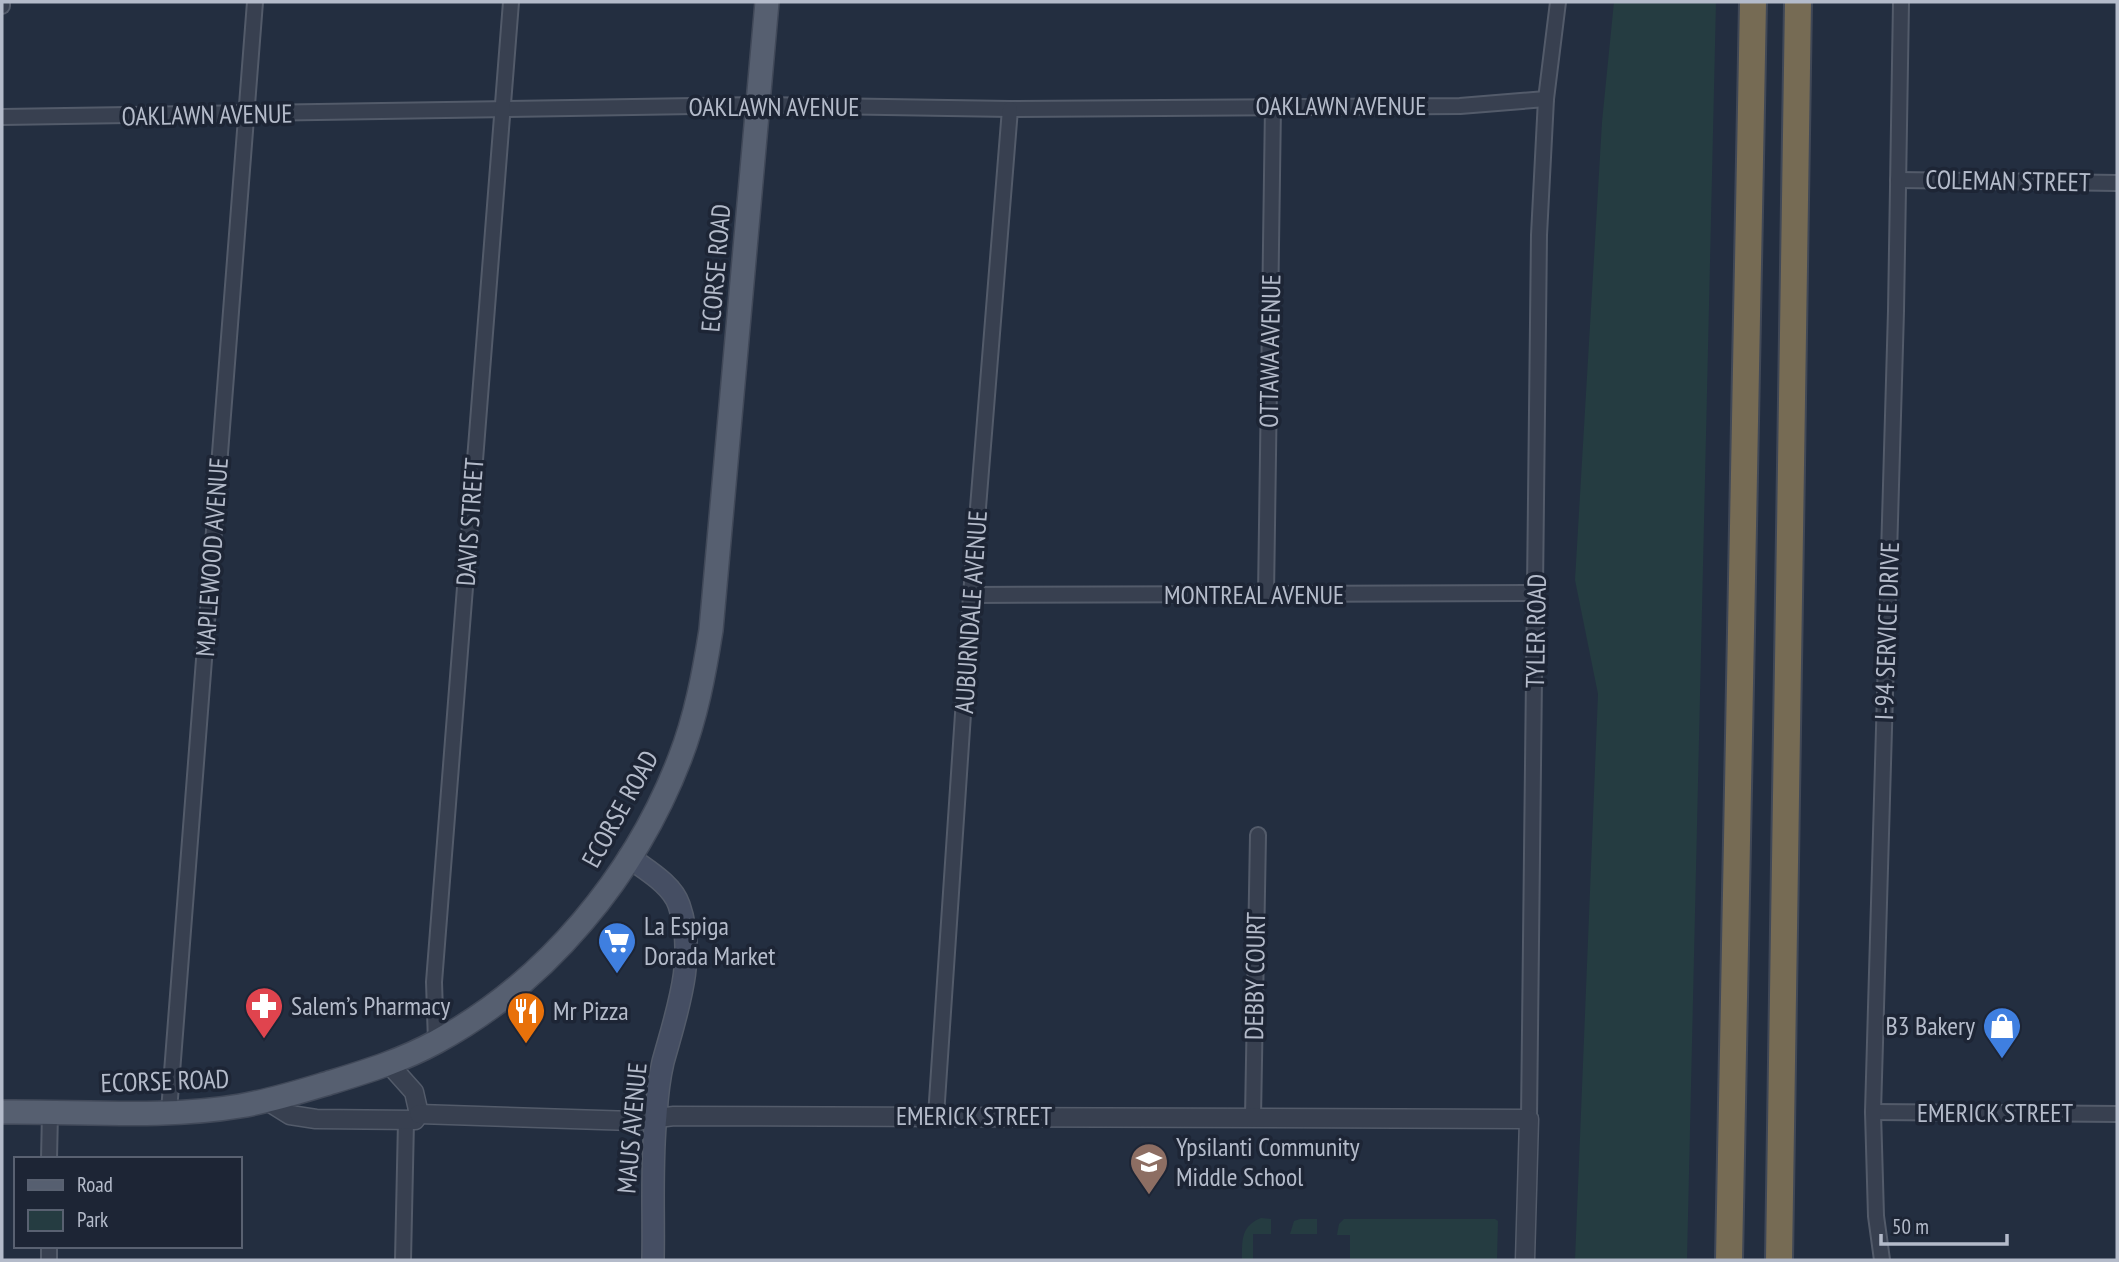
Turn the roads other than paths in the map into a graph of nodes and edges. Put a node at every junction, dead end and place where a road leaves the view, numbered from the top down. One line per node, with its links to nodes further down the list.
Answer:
1 (255, 2): 13 (street, MAPLEWOOD AVENUE)
2 (511, 2): 12 (street, DAVIS STREET)
3 (767, 2): 9 (main road, ECORSE ROAD)
4 (1559, 2): 8 (street, TYLER ROAD)
5 (1753, 2): 39 (highway)
6 (1798, 2): 40 (highway)
7 (1901, 2): 15 (street, I-94 SERVICE DRIVE)
8 (1546, 99): 10 (street, OAKLAWN AVENUE); 17 (street, TYLER ROAD)
9 (758, 105): 11 (street, OAKLAWN AVENUE); 12 (street, OAKLAWN AVENUE); 21 (main road, ECORSE ROAD)
10 (1273, 106): 11 (street, OAKLAWN AVENUE); 18 (street, OTTAWA AVENUE)
11 (1010, 109): 19 (street, AUBURNDALE AVENUE)
12 (502, 111): 13 (street, OAKLAWN AVENUE); 22 (street, DAVIS STREET)
13 (246, 114): 14 (street, OAKLAWN AVENUE); 25 (street, MAPLEWOOD AVENUE)
14 (2, 117)
15 (1898, 180): 16 (street, COLEMAN STREET); 28 (street, I-94 SERVICE DRIVE)
16 (2117, 183)
17 (1536, 593): 18 (street, MONTREAL AVENUE); 34 (street, TYLER ROAD)
18 (1266, 595): 19 (street, MONTREAL AVENUE)
19 (971, 596): 30 (street, AUBURNDALE AVENUE)
20 (1258, 835): 32 (street, DEBBY COURT)
21 (629, 858): 22 (main road, ECORSE ROAD); 31 (main road, MAUS AVENUE)
22 (436, 1042): 23 (main road, ECORSE ROAD)
23 (389, 1064): 24 (main road, ECORSE ROAD); 33 (street)
24 (266, 1100): 25 (main road, ECORSE ROAD); 33 (street, EMERICK STREET)
25 (169, 1111): 27 (main road, ECORSE ROAD)
26 (2, 1112): 27 (main road, ECORSE ROAD)
27 (50, 1112): 35 (street)
28 (1873, 1112): 29 (street, EMERICK STREET); 41 (street, I-94 SERVICE DRIVE)
29 (2117, 1114)
30 (936, 1116): 31 (street, EMERICK STREET); 32 (street, EMERICK STREET)
31 (656, 1117): 33 (street, EMERICK STREET); 37 (main road, MAUS AVENUE)
32 (1252, 1117): 34 (street, EMERICK STREET)
33 (413, 1118): 36 (street)
34 (1529, 1119): 38 (street, TYLER ROAD)
35 (49, 1157)
36 (404, 1260)
37 (653, 1260)
38 (1525, 1260)
39 (1729, 1260)
40 (1779, 1260)
41 (1882, 1260)

